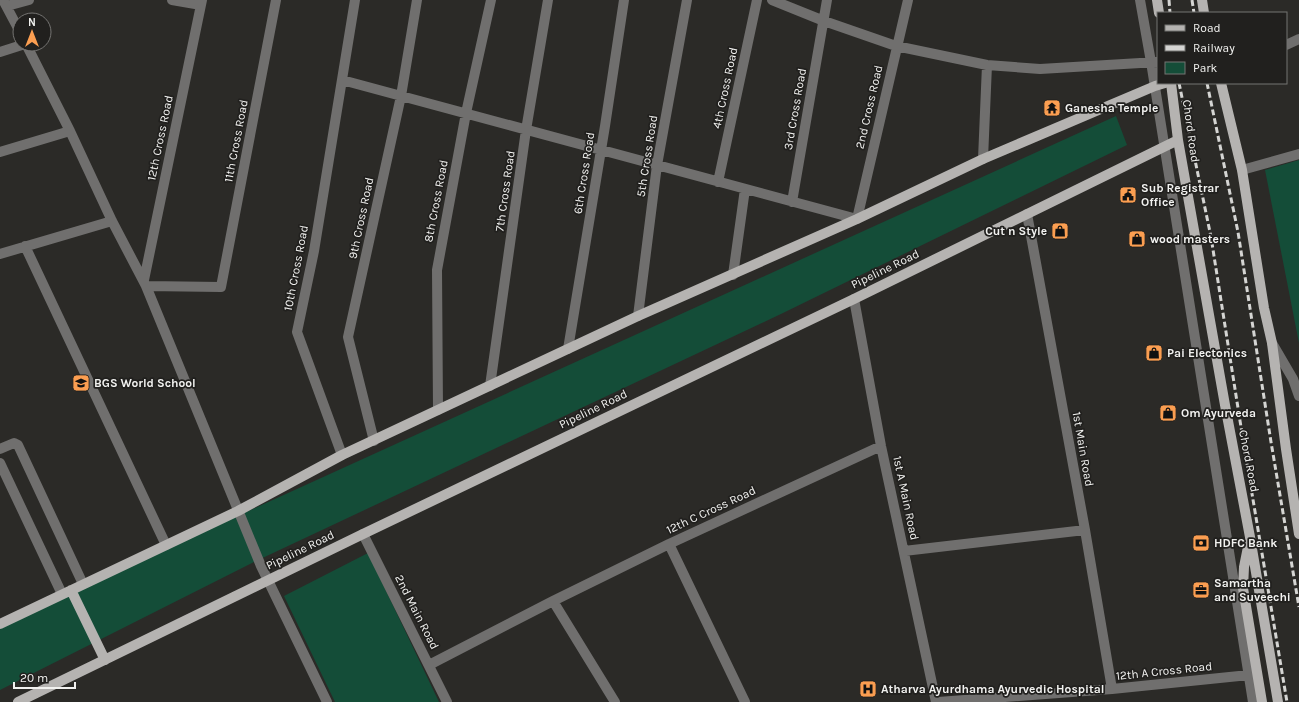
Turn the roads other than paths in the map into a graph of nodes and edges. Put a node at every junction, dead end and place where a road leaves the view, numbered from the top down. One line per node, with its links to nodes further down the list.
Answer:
1 (29, 0): 18 (street)
2 (172, 0): 17 (street)
3 (276, 0): 56 (street, 11th Cross Road)
4 (355, 0): 31 (street, 10th Cross Road)
5 (417, 0): 36 (street, 9th Cross Road)
6 (490, 0): 37 (street, 8th Cross Road)
7 (548, 0): 38 (street, 7th Cross Road)
8 (624, 0): 60 (street, 6th Cross Road)
9 (687, 0): 45 (street, 5th Cross Road)
10 (757, 0): 47 (street, 4th Cross Road)
11 (772, 0): 22 (street)
12 (827, 0): 22 (street, 3rd Cross Road)
13 (908, 0): 25 (street, 2nd Cross Road)
14 (1140, 0): 29 (street)
15 (1157, 0): 19 (main road)
16 (1202, 0): 20 (main road)
17 (201, 2): 56 (street, 12th Cross Road)
18 (5, 3): 21 (street)
19 (1159, 12)
20 (1204, 12)
21 (12, 17)
22 (824, 21): 25 (street); 49 (street, 3rd Cross Road)
23 (1299, 39): 24 (street)
24 (1287, 45)
25 (896, 46): 30 (street); 51 (street, 2nd Cross Road)
26 (12, 48): 27 (street)
27 (0, 52)
28 (30, 52): 39 (street)
29 (1155, 62): 30 (street); 35 (street)
30 (987, 66): 44 (street)
31 (342, 80): 36 (street); 67 (street, 10th Cross Road)
32 (1162, 84): 35 (main road)
33 (1171, 84): 40 (main road, Chord Road)
34 (1221, 84): 46 (main road)
35 (1155, 86): 41 (street); 44 (main road)
36 (401, 96): 37 (street); 64 (street, 9th Cross Road)
37 (466, 113): 38 (street); 63 (street, 8th Cross Road)
38 (526, 130): 45 (street); 61 (street, 7th Cross Road)
39 (70, 131): 42 (street); 52 (street)
40 (1178, 140): 41 (main road, Pipeline Road); 74 (main road, Chord Road)
41 (1165, 147): 50 (main road, Pipeline Road); 86 (street)
42 (0, 152)
43 (1299, 154): 46 (street)
44 (983, 159): 51 (main road)
45 (658, 166): 47 (street); 58 (street, 5th Cross Road)
46 (1242, 170): 59 (main road)
47 (718, 182): 48 (street)
48 (745, 189): 49 (street); 55 (street)
49 (792, 202): 51 (street)
50 (1027, 214): 57 (main road, Pipeline Road); 71 (street, 1st Main Road)
51 (857, 219): 55 (main road)
52 (112, 221): 53 (street); 56 (street)
53 (25, 246): 54 (street); 76 (street)
54 (0, 254)
55 (733, 275): 58 (main road)
56 (145, 283): 69 (street)
57 (854, 299): 65 (street, 1st A Main Road); 72 (main road, Pipeline Road)
58 (638, 316): 60 (main road)
59 (1272, 343): 62 (street); 70 (main road)
60 (568, 349): 61 (main road)
61 (490, 386): 63 (main road)
62 (1299, 396)
63 (438, 410): 64 (main road)
64 (374, 441): 67 (main road)
65 (881, 446): 75 (street, 12th C Cross Road); 77 (street, 1st A Main Road)
66 (0, 449): 79 (street)
67 (342, 455): 69 (main road)
68 (0, 463): 81 (street)
69 (238, 511): 76 (main road); 78 (street)
70 (1298, 517): 73 (main road)
71 (1085, 530): 77 (street); 87 (street, 1st Main Road)
72 (363, 534): 78 (main road, Pipeline Road); 85 (street, 2nd Main Road)
73 (1299, 534)
74 (1250, 536): 95 (main road); 96 (main road, Chord Road)
75 (669, 544): 82 (street, 12th C Cross Road); 92 (street)
76 (166, 545): 79 (main road)
77 (904, 551): 93 (street, 1st A Main Road)
78 (267, 581): 84 (main road, Pipeline Road); 89 (street)
79 (83, 584): 80 (main road)
80 (71, 590): 81 (main road); 84 (main road)
81 (62, 594): 83 (main road)
82 (553, 601): 85 (street, 12th C Cross Road); 91 (street)
83 (0, 624)
84 (105, 660): 88 (main road, Pipeline Road)
85 (429, 665): 90 (street, 2nd Main Road)
86 (1249, 675): 87 (street, 12th A Cross Road); 94 (street)
87 (1112, 689): 93 (street, 12th A Cross Road)
88 (18, 702)
89 (327, 702)
90 (447, 702)
91 (616, 702)
92 (745, 702)
93 (937, 702)
94 (1253, 702)
95 (1262, 702)
96 (1278, 702)

